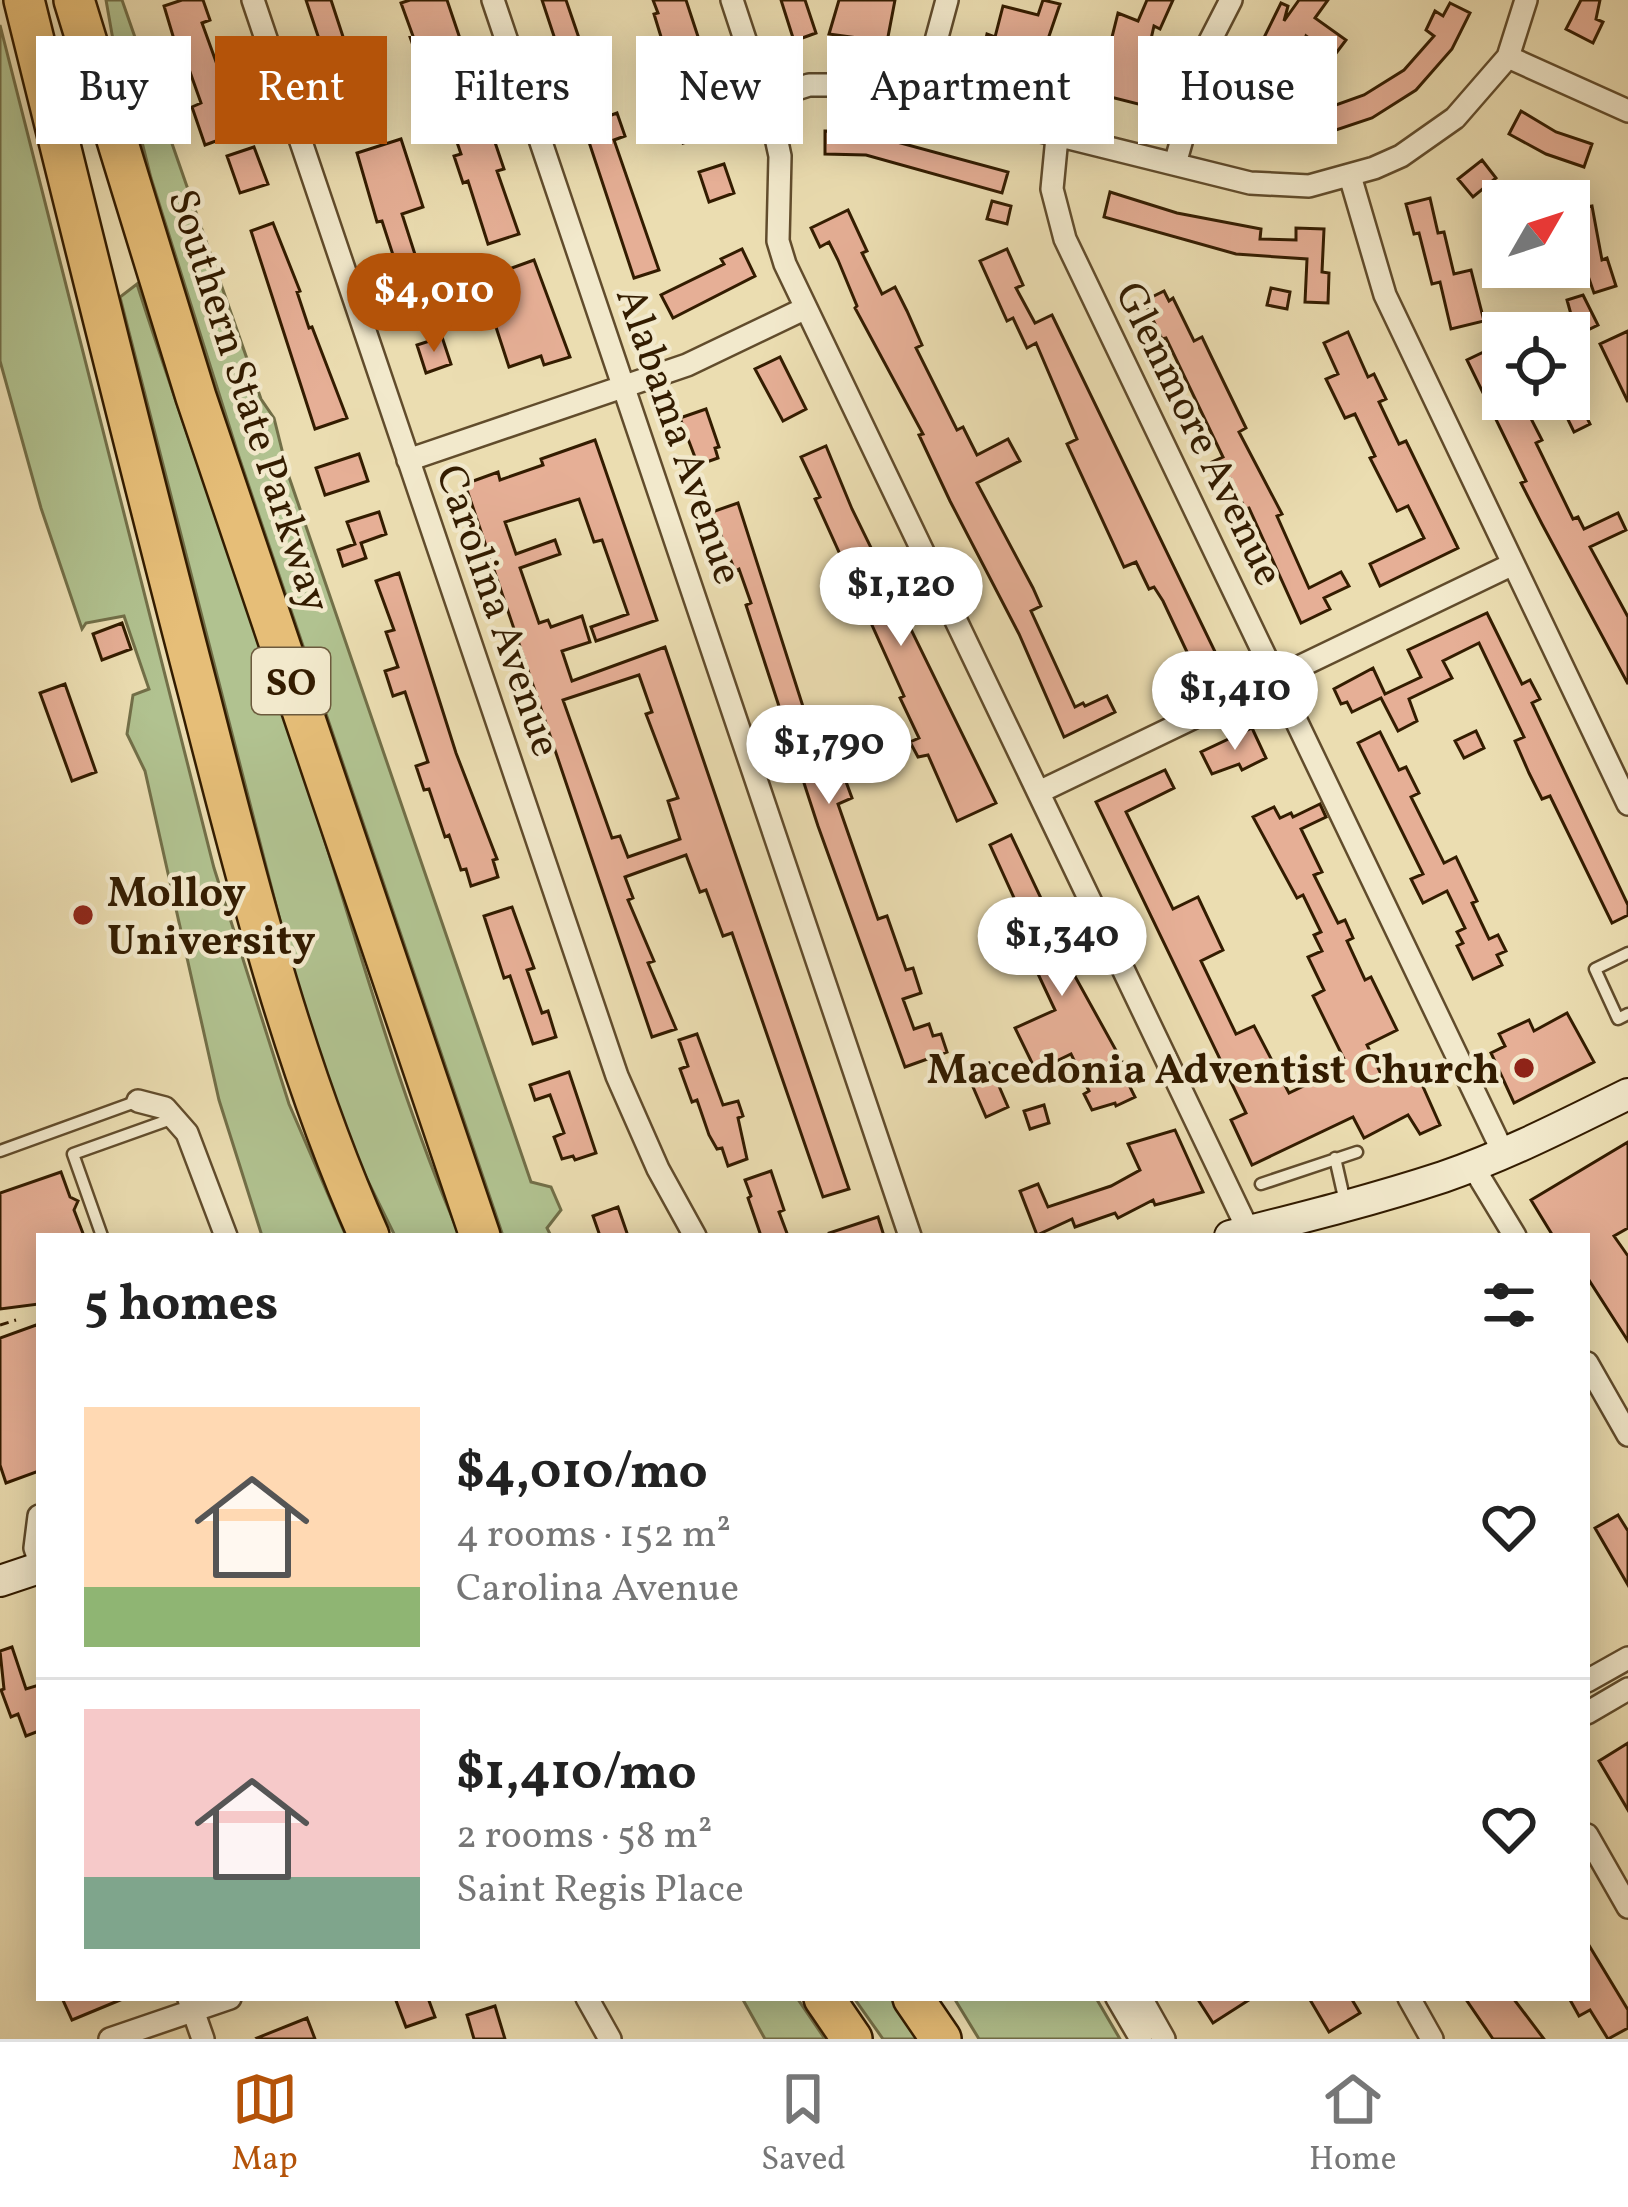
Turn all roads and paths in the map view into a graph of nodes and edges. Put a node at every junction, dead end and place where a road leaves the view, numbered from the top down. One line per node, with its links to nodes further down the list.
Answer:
1 (24, 0): 23 (highway, SO)
2 (74, 0): 11 (highway, Southern State Parkway / SO)
3 (97, 0): 12 (highway)
4 (253, 0): 26 (street, Carolina Avenue)
5 (493, 0): 25 (street, Alabama Avenue)
6 (732, 0): 13 (street)
7 (947, 0): 14 (street)
8 (1231, 0): 21 (street)
9 (1526, 0): 15 (street)
10 (0, 2): 23 (highway)
11 (85, 36)
12 (101, 36)
13 (744, 36)
14 (937, 36)
15 (1508, 57): 16 (street); 22 (street)
16 (1628, 111)
17 (119, 144): 46 (highway, Southern State Parkway / SO)
18 (777, 144): 24 (street)
19 (1056, 144): 28 (street, Glenmore Avenue)
20 (1088, 144): 21 (street)
21 (1175, 164): 22 (street)
22 (1350, 176): 27 (street)
23 (92, 268): 45 (highway, SO)
24 (806, 308): 25 (street); 29 (street)
25 (623, 387): 26 (street); 48 (street, Alabama Avenue)
26 (408, 460): 47 (street, Carolina Avenue)
27 (1513, 564): 28 (street); 30 (street)
28 (1276, 678): 29 (street); 38 (street, Glenmore Avenue)
29 (1039, 792): 49 (street)
30 (1628, 804)
31 (1628, 953): 32 (lane)
32 (1628, 1014)
33 (1628, 1094): 38 (main road)
34 (138, 1101): 35 (street); 36 (lane)
35 (174, 1118): 43 (lane); 44 (street)
36 (0, 1151)
37 (1357, 1152): 39 (lane)
38 (1503, 1152): 40 (main road)
39 (1335, 1158): 41 (lane); 42 (lane)
40 (1472, 1165): 42 (main road); 51 (street)
41 (1261, 1184)
42 (1346, 1206): 50 (main road)
43 (101, 1233)
44 (225, 1233)
45 (368, 1233)
46 (479, 1233)
47 (693, 1233)
48 (909, 1233)
49 (1243, 1233)
50 (1247, 1233)
51 (1513, 1233)
52 (16, 1320): 53 (path)
53 (0, 1325)
54 (1590, 1368): 55 (street)
55 (1628, 1435)
56 (36, 1565): 57 (main road)
57 (0, 1582)
58 (1628, 1658): 59 (street)
59 (1590, 1679)
60 (1628, 1690): 61 (street)
61 (1590, 1711)
62 (1590, 1840): 63 (street)
63 (1628, 1906)
64 (589, 2001): 73 (street)
65 (826, 2001): 74 (highway)
66 (915, 2001): 75 (highway)
67 (1119, 2001): 76 (street)
68 (1143, 2001): 77 (street)
69 (1410, 2001): 78 (street)
70 (191, 2004): 71 (street); 72 (street)
71 (110, 2039)
72 (203, 2039)
73 (610, 2039)
74 (852, 2039)
75 (941, 2039)
76 (1141, 2039)
77 (1164, 2039)
78 (1432, 2039)

